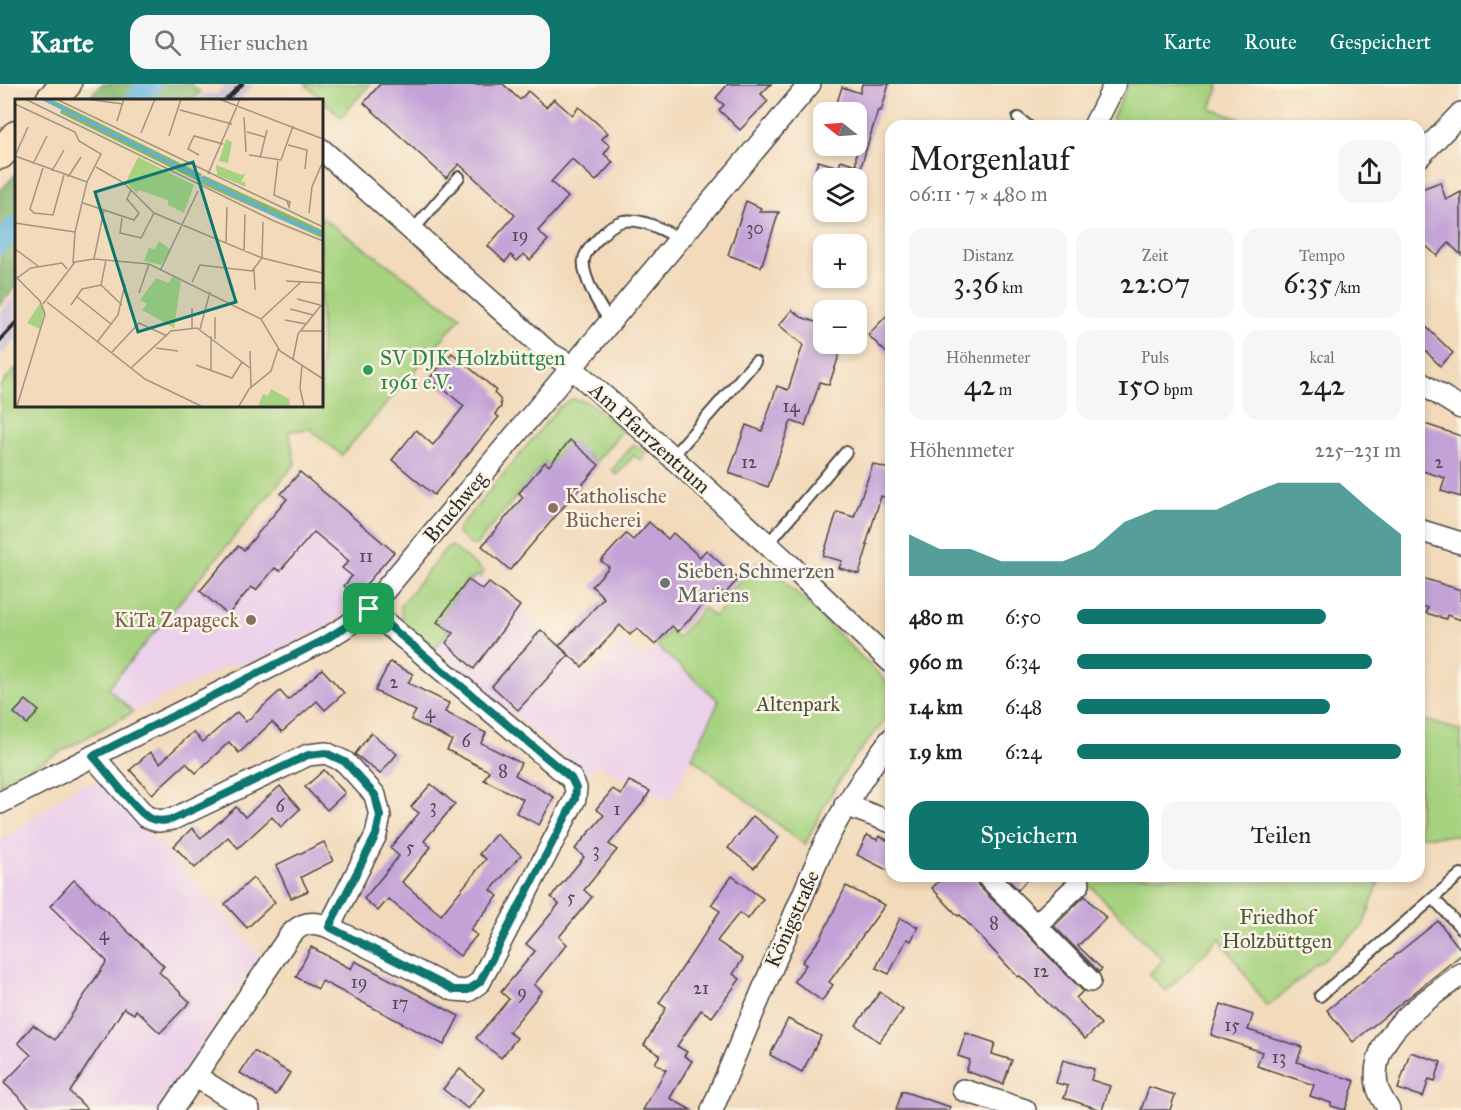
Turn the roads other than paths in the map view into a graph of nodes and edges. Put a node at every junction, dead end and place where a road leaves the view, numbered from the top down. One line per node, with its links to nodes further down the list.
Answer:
1 (66, 84): 4 (main road)
2 (810, 84): 15 (street, Bruchweg)
3 (1115, 84): 8 (street)
4 (52, 99)
5 (1461, 113): 11 (street)
6 (1018, 118): 7 (lane)
7 (1020, 120)
8 (1097, 120)
9 (15, 137): 12 (main road)
10 (322, 150): 14 (street, Am Pfarrzentrum)
11 (1425, 151)
12 (0, 154)
13 (459, 177): 14 (lane)
14 (413, 230): 18 (street, Am Pfarrzentrum)
15 (680, 239): 16 (street, Bruchweg); 16 (lane)
16 (611, 321): 18 (street, Bruchweg)
17 (755, 363): 22 (lane)
18 (572, 368): 22 (street, Am Pfarrzentrum); 26 (street, Bruchweg)
19 (1425, 386): 20 (street)
20 (1461, 408)
21 (846, 452): 25 (lane)
22 (672, 457): 25 (street, Am Pfarrzentrum)
23 (1425, 532): 24 (street)
24 (1461, 543)
25 (768, 545): 27 (street, Am Pfarrzentrum)
26 (369, 609): 29 (street, Bruchweg); 38 (street)
27 (885, 656)
28 (885, 746): 31 (street, Königstraße)
29 (93, 756): 30 (street, Bruchweg); 38 (street)
30 (0, 804)
31 (846, 805): 32 (street); 47 (street, Königstraße)
32 (885, 820)
33 (1461, 874): 36 (lane)
34 (993, 882): 37 (street)
35 (1079, 884): 37 (street)
36 (1434, 899): 39 (lane); 42 (lane)
37 (1036, 925): 41 (street)
38 (329, 927): 43 (street)
39 (1461, 928)
40 (1461, 974): 49 (street)
41 (1090, 981)
42 (1320, 996)
43 (195, 1076): 45 (street); 46 (street)
44 (963, 1090): 48 (street)
45 (172, 1110)
46 (249, 1110)
47 (712, 1110)
48 (1025, 1110)
49 (1389, 1110)

